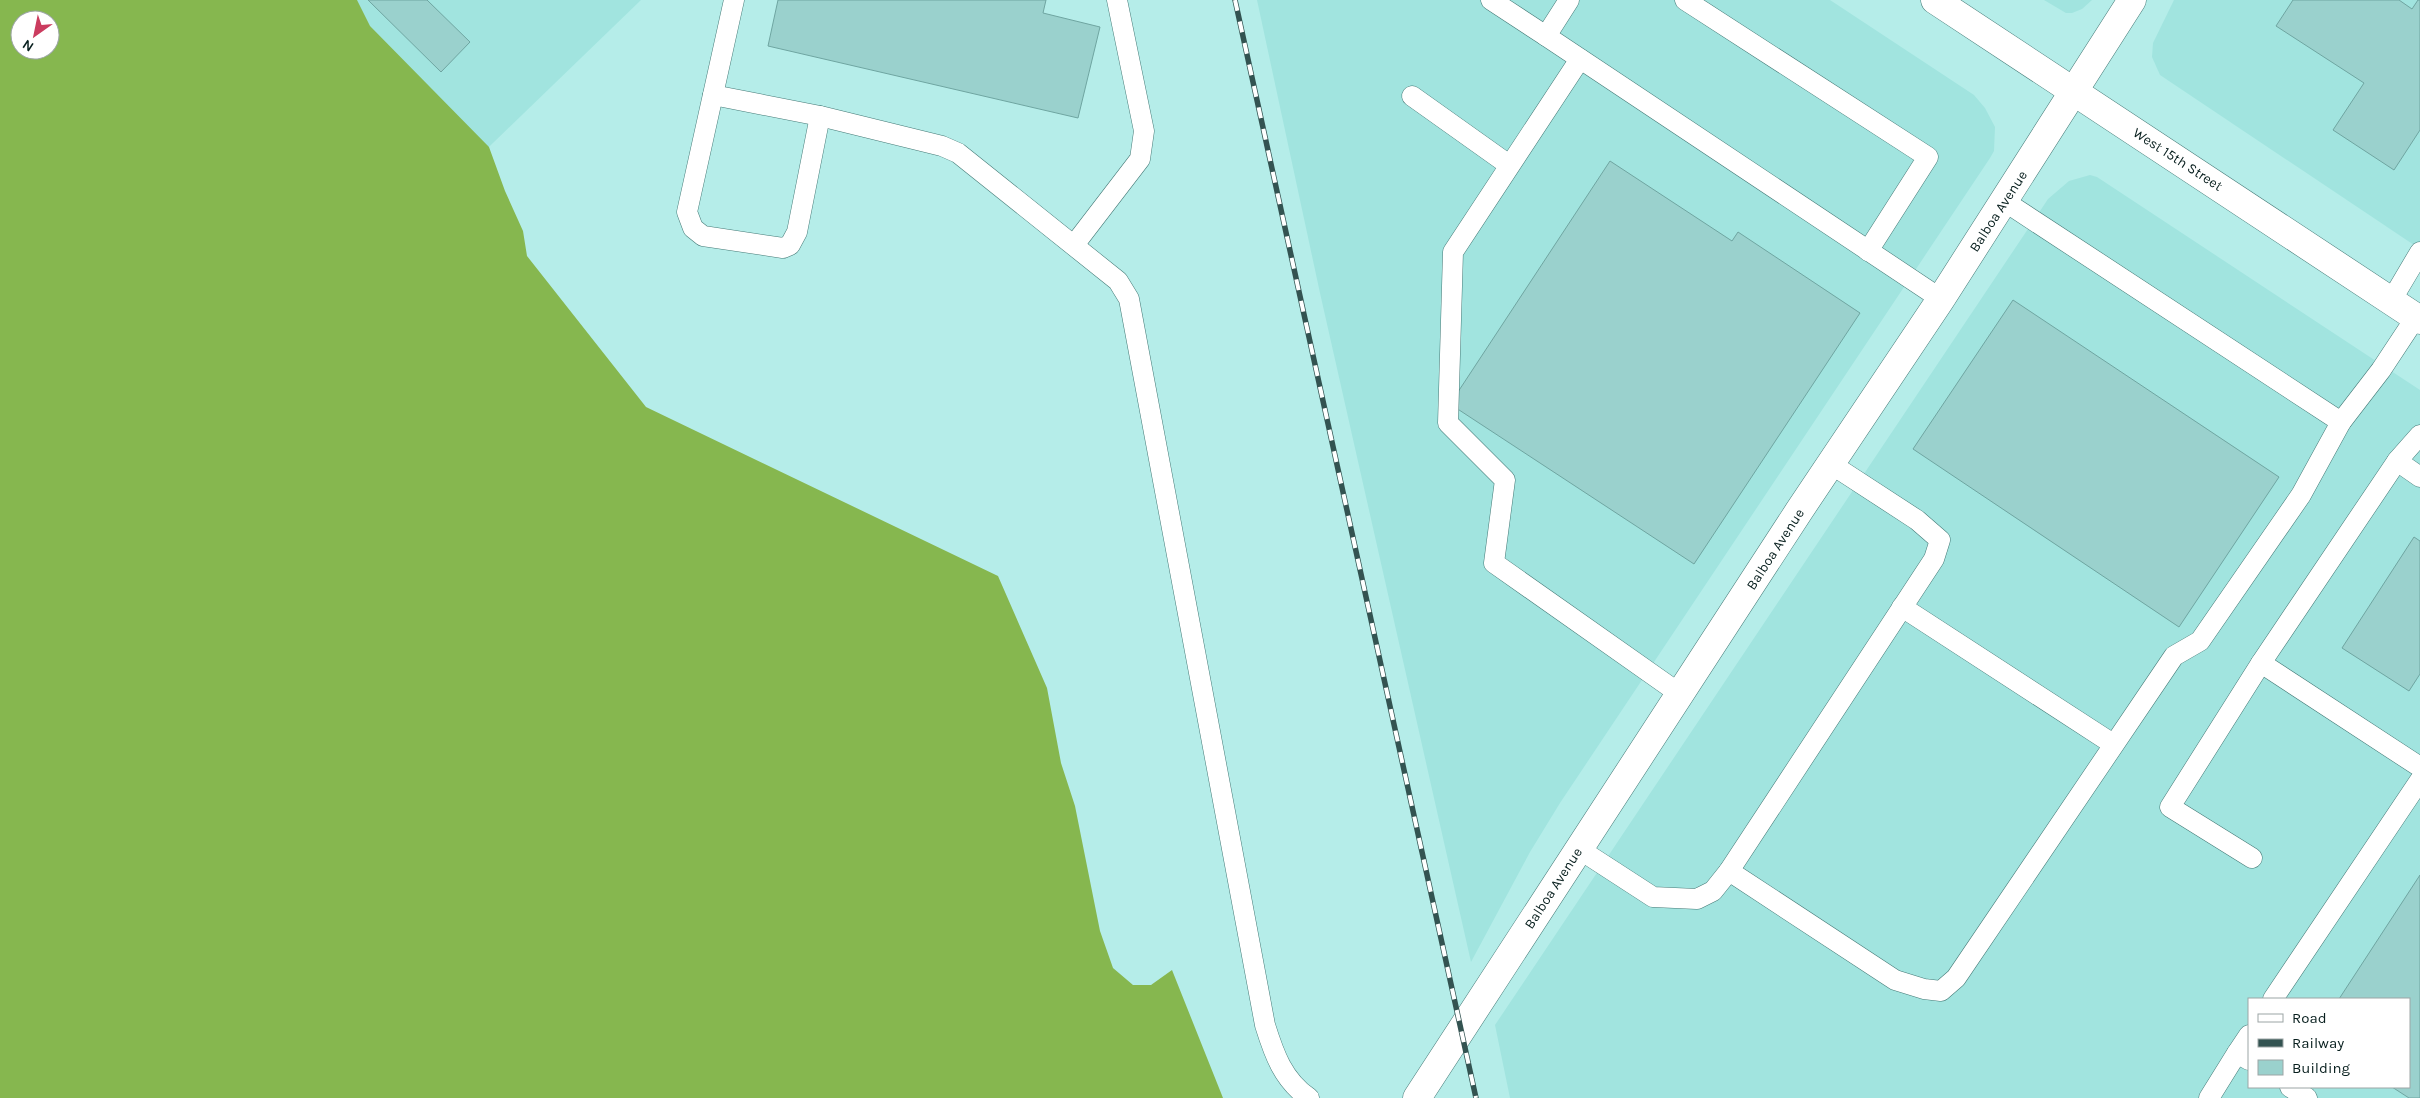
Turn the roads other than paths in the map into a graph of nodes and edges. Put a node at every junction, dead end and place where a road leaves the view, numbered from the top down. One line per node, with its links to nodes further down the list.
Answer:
1 (734, 0): 11 (lane)
2 (1117, 0): 16 (lane)
3 (1491, 0): 8 (lane)
4 (1569, 0): 8 (lane)
5 (1685, 0): 17 (lane)
6 (1935, 0): 10 (main road, West 15th Street)
7 (2132, 0): 10 (main road, Balboa Avenue)
8 (1546, 36): 9 (lane)
9 (1580, 59): 14 (lane); 17 (lane)
10 (2075, 92): 15 (main road, Balboa Avenue); 20 (main road, West 15th Street)
11 (713, 95): 13 (lane); 13 (lane)
12 (1412, 96): 14 (lane)
13 (820, 116): 16 (lane)
14 (1509, 165): 29 (lane)
15 (2004, 201): 19 (main road, Balboa Avenue); 22 (lane)
16 (1074, 245): 40 (lane)
17 (1868, 251): 19 (lane)
18 (2420, 252): 20 (lane)
19 (1941, 299): 25 (main road, Balboa Avenue)
20 (2391, 301): 21 (main road, West 15th Street)
21 (2418, 318): 22 (lane)
22 (2341, 422): 30 (lane)
23 (2420, 435): 24 (lane)
24 (2396, 461): 26 (lane); 28 (lane)
25 (1831, 464): 27 (lane); 29 (main road, Balboa Avenue)
26 (2420, 477)
27 (1902, 607): 30 (lane); 35 (lane)
28 (2261, 663): 31 (lane); 34 (lane)
29 (1680, 694): 33 (main road, Balboa Avenue)
30 (2113, 744): 35 (lane)
31 (2420, 767)
32 (2420, 780): 36 (lane)
33 (1578, 849): 35 (lane); 41 (main road, Balboa Avenue)
34 (2252, 858)
35 (1729, 871)
36 (2274, 998)
37 (2248, 1038): 38 (lane)
38 (2243, 1056): 42 (lane)
39 (2292, 1088): 43 (lane)
40 (1309, 1098)
41 (1417, 1098)
42 (2209, 1098)
43 (2307, 1098)

